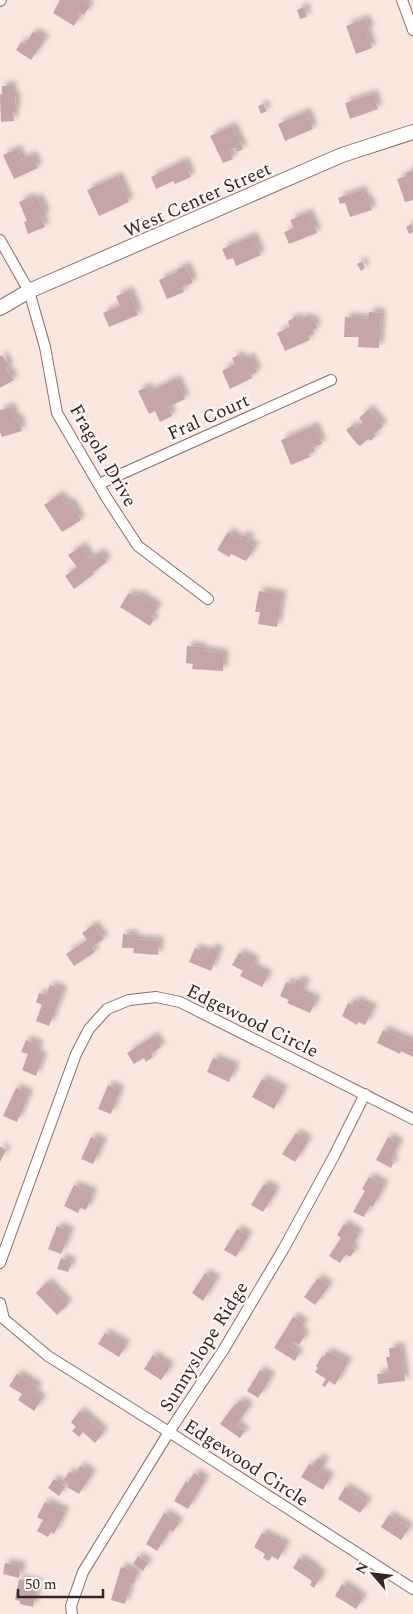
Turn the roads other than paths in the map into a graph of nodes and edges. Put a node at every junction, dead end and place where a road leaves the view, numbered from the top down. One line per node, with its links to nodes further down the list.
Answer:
1 (402, 0): 2 (street)
2 (413, 30)
3 (413, 132): 5 (street, West Center Street)
4 (0, 240): 5 (street, Fragola Drive)
5 (29, 291): 6 (street, West Center Street); 8 (street, Fragola Drive)
6 (0, 308)
7 (331, 380): 8 (street, Fral Court)
8 (99, 484): 9 (street, Fragola Drive)
9 (208, 600)
10 (365, 1094): 11 (street, Edgewood Circle); 12 (street, Edgewood Circle); 14 (street, Sunnyslope Ridge)
11 (413, 1119)
12 (0, 1263)
13 (0, 1303): 14 (street, Edgewood Circle)
14 (169, 1432): 15 (street, Edgewood Circle); 16 (street, Sunnyslope Ridge)
15 (413, 1589)
16 (72, 1614)

